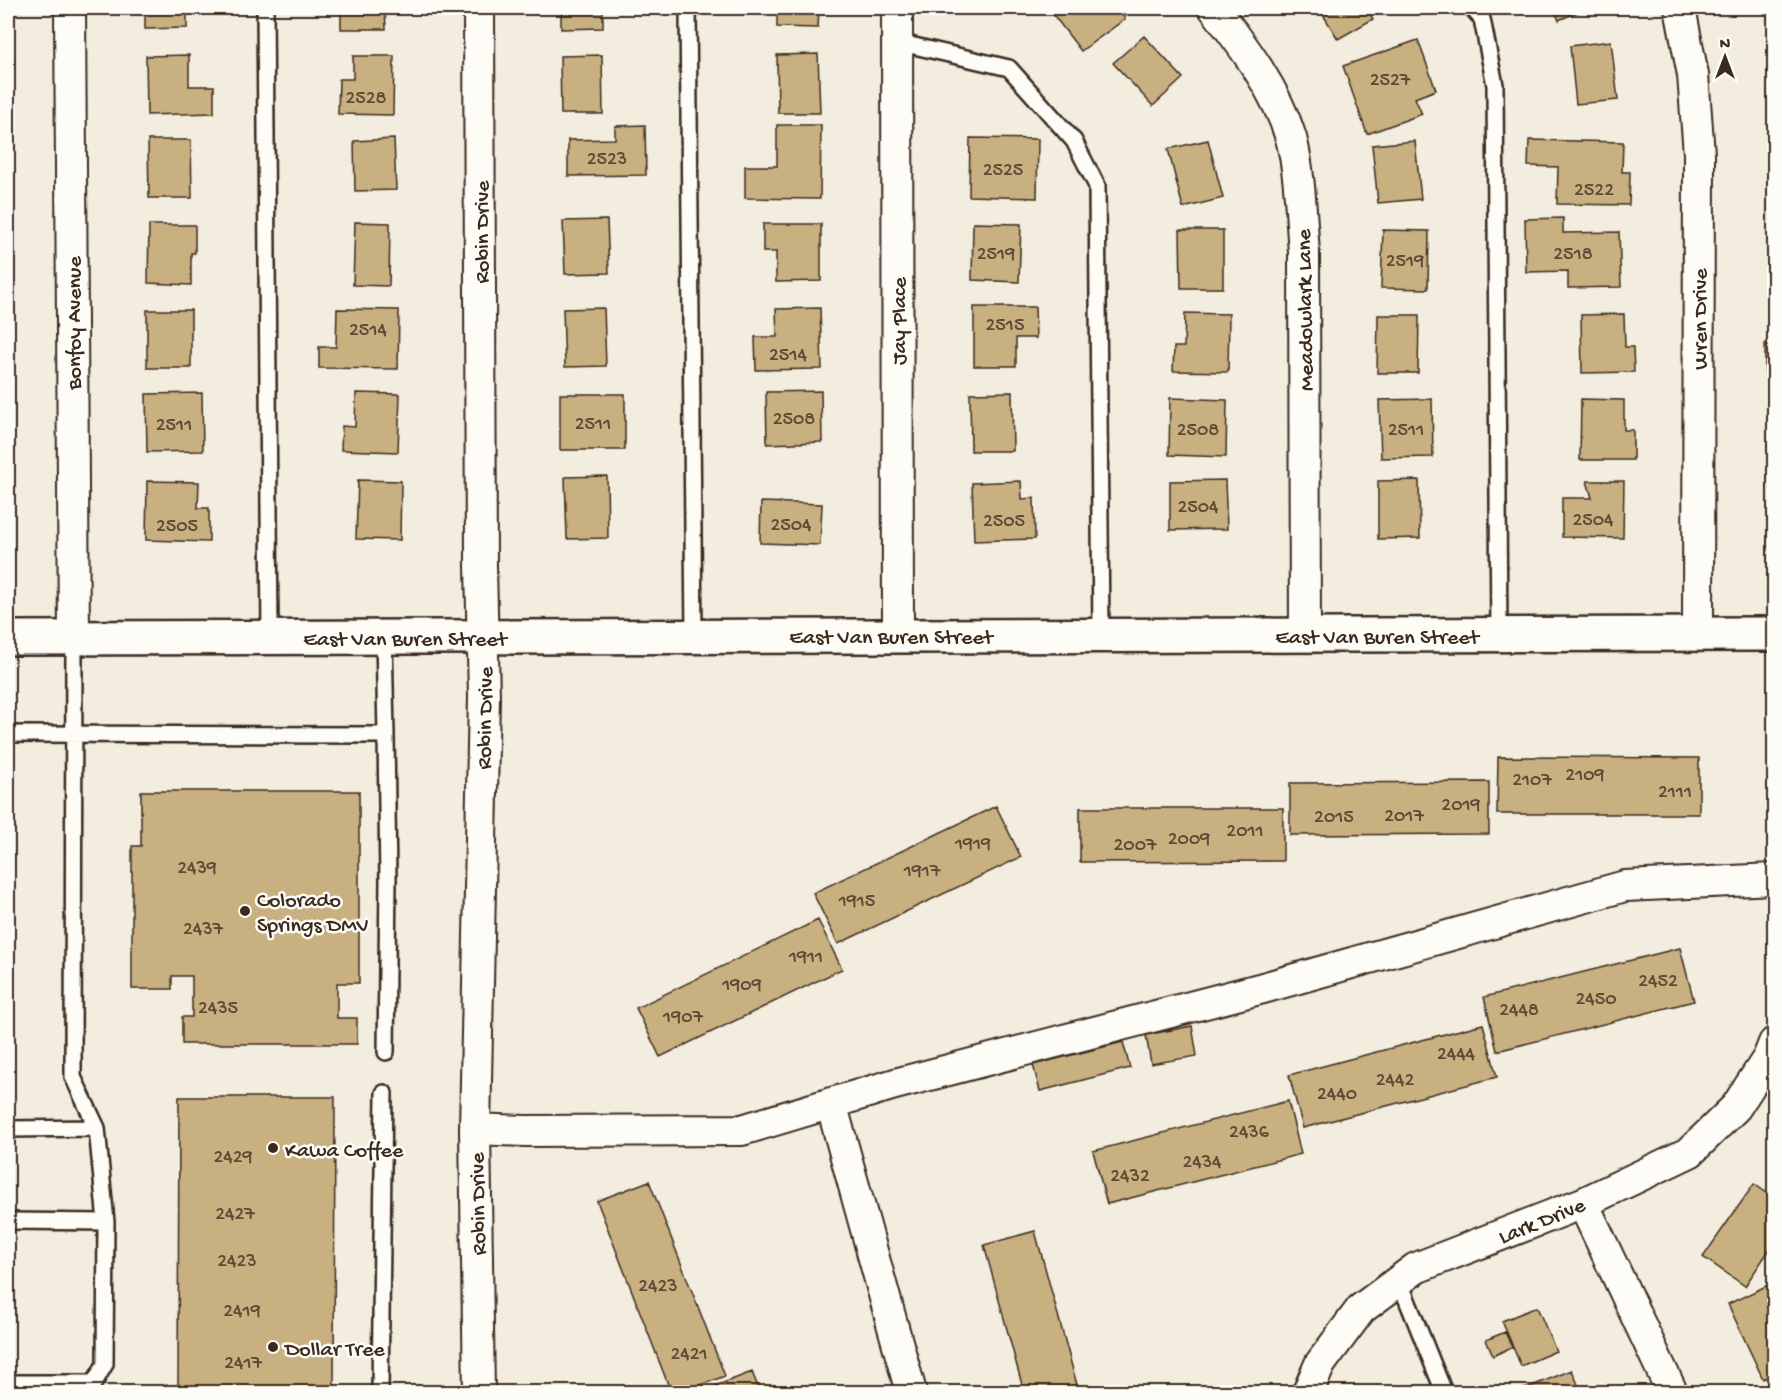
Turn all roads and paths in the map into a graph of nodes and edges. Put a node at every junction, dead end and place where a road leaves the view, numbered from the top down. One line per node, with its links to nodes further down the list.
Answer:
1 (70, 8): 21 (street, Bonfoy Avenue)
2 (265, 8): 18 (lane)
3 (479, 8): 16 (street, Robin Drive)
4 (688, 8): 17 (lane)
5 (897, 8): 9 (street, Jay Place)
6 (1214, 8): 14 (street, Meadowlark Lane)
7 (1472, 8): 15 (lane)
8 (1680, 8): 10 (street, Wren Drive)
9 (897, 42): 12 (street, Jay Place); 13 (lane)
10 (1698, 633): 11 (street, East Van Buren Street); 15 (street, East Van Buren Street)
11 (1774, 634)
12 (898, 635): 13 (street, East Van Buren Street); 17 (street, East Van Buren Street)
13 (1101, 635): 14 (street, East Van Buren Street)
14 (1305, 635): 15 (street, East Van Buren Street)
15 (1499, 635)
16 (484, 636): 17 (street, East Van Buren Street); 19 (street, East Van Buren Street); 32 (street, Robin Drive)
17 (694, 636)
18 (270, 637): 19 (street, East Van Buren Street); 21 (street, East Van Buren Street)
19 (384, 637): 24 (lane)
20 (8, 638): 21 (street, East Van Buren Street)
21 (74, 638): 23 (lane)
22 (8, 734): 23 (lane)
23 (74, 734): 24 (lane); 30 (lane)
24 (386, 735): 27 (lane)
25 (1774, 879): 29 (street)
26 (1774, 1043): 33 (street, Lark Drive)
27 (386, 1052)
28 (384, 1093): 38 (lane)
29 (831, 1103): 32 (street); 40 (street)
30 (97, 1128): 31 (lane); 35 (lane)
31 (8, 1129)
32 (475, 1129): 39 (street, Robin Drive)
33 (1583, 1203): 36 (street, Lark Drive); 43 (street)
34 (8, 1221): 35 (lane)
35 (106, 1222): 37 (lane)
36 (1399, 1280): 41 (street, Lark Drive); 42 (lane)
37 (8, 1383)
38 (380, 1392)
39 (479, 1392)
40 (911, 1392)
41 (1308, 1392)
42 (1444, 1392)
43 (1672, 1392)

